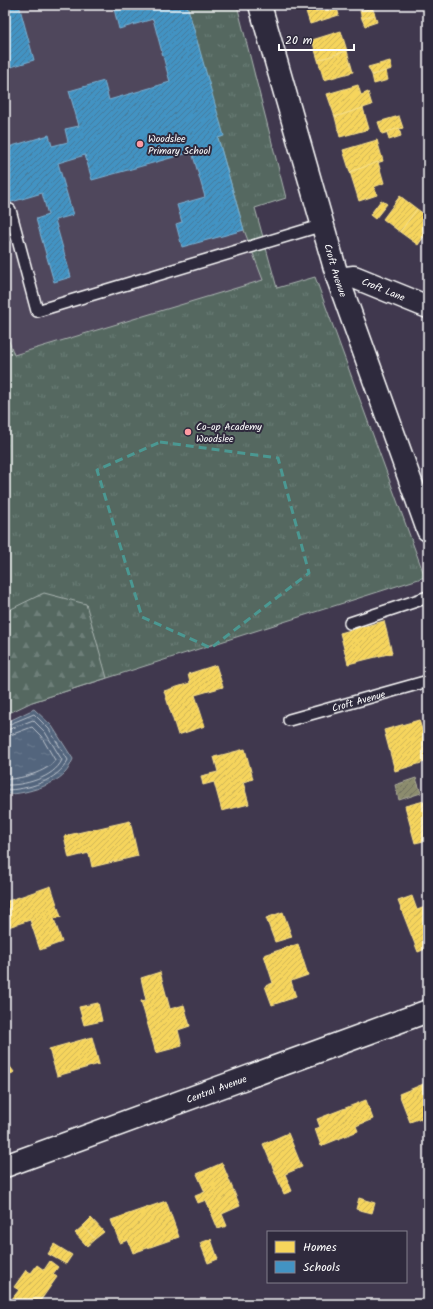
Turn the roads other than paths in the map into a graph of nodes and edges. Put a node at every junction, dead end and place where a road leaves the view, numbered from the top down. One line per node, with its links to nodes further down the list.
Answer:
1 (260, 5): 3 (street, Croft Avenue)
2 (10, 210): 3 (lane)
3 (323, 225): 4 (street, Croft Avenue)
4 (338, 279): 5 (street, Croft Lane); 6 (street, Croft Avenue)
5 (428, 307)
6 (428, 530)
7 (428, 597): 8 (lane)
8 (350, 623)
9 (428, 681): 10 (lane, Croft Avenue)
10 (289, 720)
11 (428, 1011): 12 (street, Central Avenue)
12 (5, 1166)

